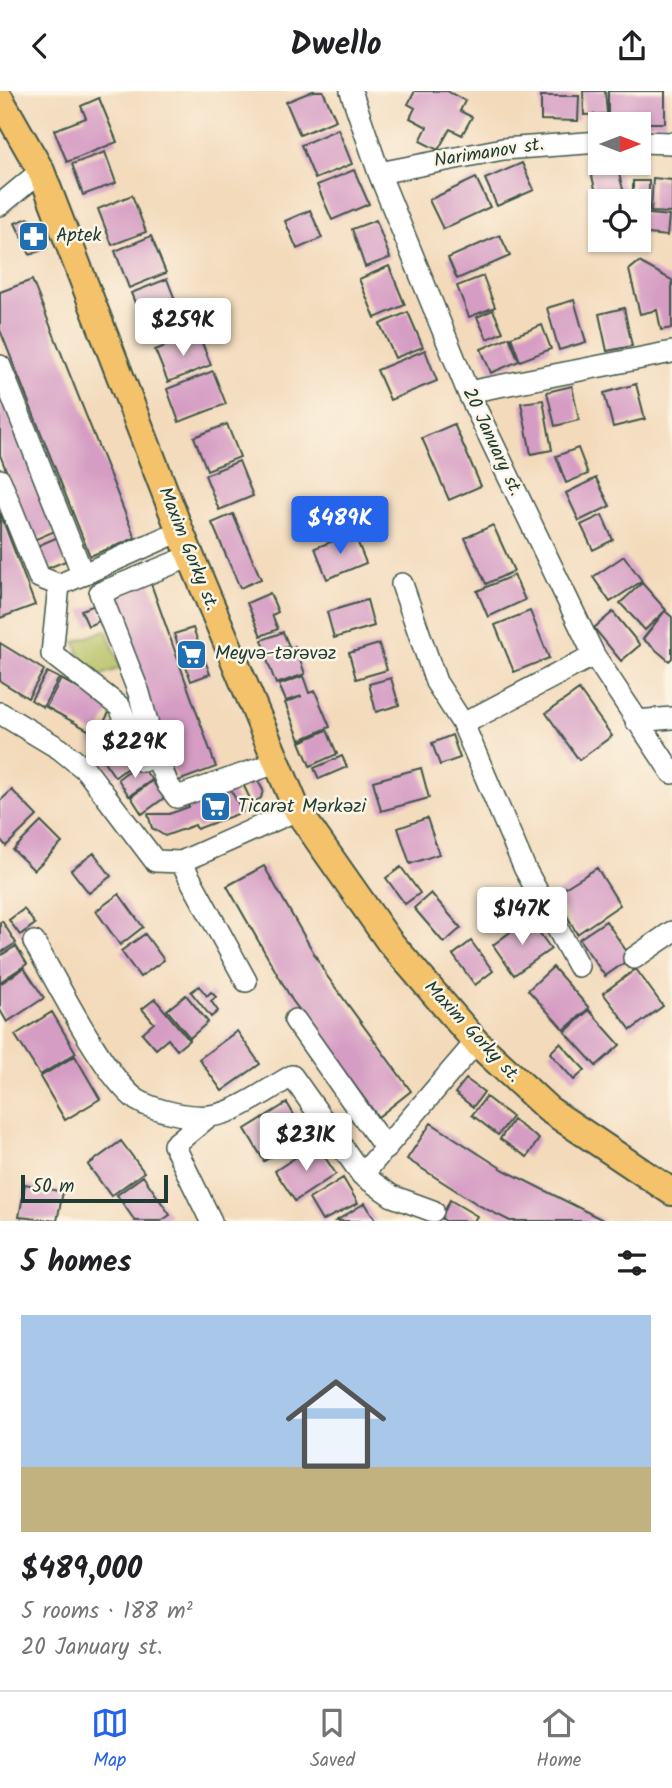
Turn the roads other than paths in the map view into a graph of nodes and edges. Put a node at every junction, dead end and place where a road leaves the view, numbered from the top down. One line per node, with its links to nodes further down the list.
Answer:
1 (351, 91): 7 (street, 20 January st.)
2 (0, 99): 6 (main road, Maxim Gorky st.)
3 (651, 142): 5 (street)
4 (588, 143): 7 (street, Narimanov st.)
5 (672, 143)
6 (41, 171): 8 (street); 13 (main road, Maxim Gorky st.)
7 (379, 173): 11 (street, 20 January st.)
8 (0, 205)
9 (672, 352): 11 (street)
10 (0, 366): 15 (street)
11 (468, 392): 18 (street, 20 January st.)
12 (0, 480): 17 (street)
13 (180, 531): 14 (main road, Maxim Gorky st.); 15 (street)
14 (191, 556): 17 (street); 24 (main road, Maxim Gorky st.)
15 (83, 575): 17 (street)
16 (402, 584): 22 (street)
17 (59, 585)
18 (594, 655): 21 (street, 20 January st.); 22 (street)
19 (0, 713): 27 (street)
20 (672, 718): 21 (street)
21 (636, 721): 25 (street, 20 January st.)
22 (463, 724): 31 (street)
23 (142, 761): 24 (street)
24 (276, 763): 26 (main road, Maxim Gorky st.)
25 (672, 773)
26 (297, 810): 27 (street); 34 (main road, Maxim Gorky st.)
27 (181, 862): 32 (street)
28 (672, 932): 30 (street)
29 (34, 942): 35 (street)
30 (634, 958)
31 (578, 966)
32 (246, 981)
33 (295, 1020): 36 (street)
34 (476, 1042): 36 (street); 38 (main road, Maxim Gorky st.)
35 (209, 1116): 37 (street); 40 (street)
36 (386, 1149): 37 (street)
37 (362, 1175): 39 (street)
38 (672, 1192)
39 (433, 1211)
40 (211, 1221)

